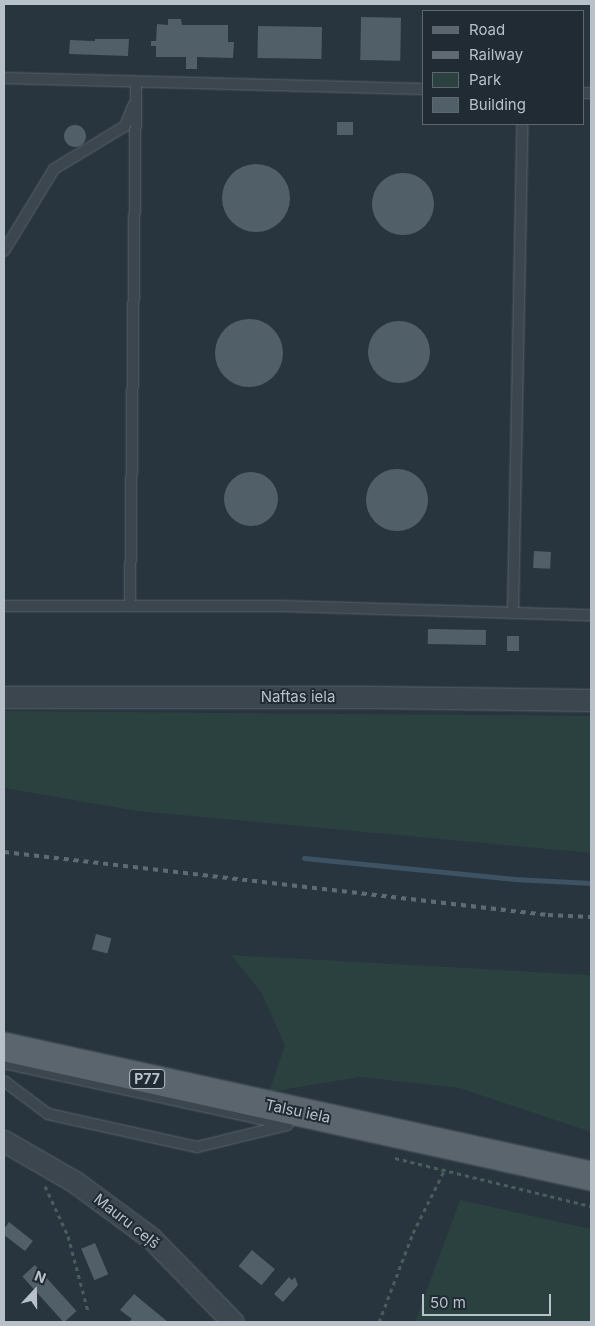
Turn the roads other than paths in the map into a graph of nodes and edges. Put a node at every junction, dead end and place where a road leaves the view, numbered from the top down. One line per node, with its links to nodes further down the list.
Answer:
1 (4, 78): 2 (lane)
2 (136, 82): 3 (lane); 4 (lane)
3 (422, 89)
4 (136, 101): 6 (lane); 8 (lane)
5 (522, 125): 9 (lane)
6 (4, 251)
7 (4, 606): 8 (lane)
8 (130, 606): 9 (lane)
9 (513, 613): 10 (lane)
10 (591, 615)
11 (4, 697): 12 (street, Naftas iela)
12 (591, 700)
13 (4, 1047): 16 (main road, Talsu iela / P77)
14 (4, 1063): 16 (lane)
15 (4, 1081): 16 (lane)
16 (289, 1118): 18 (main road, Talsu iela / P77)
17 (4, 1141): 19 (street, Mauru ceļš)
18 (591, 1176)
19 (233, 1322)

